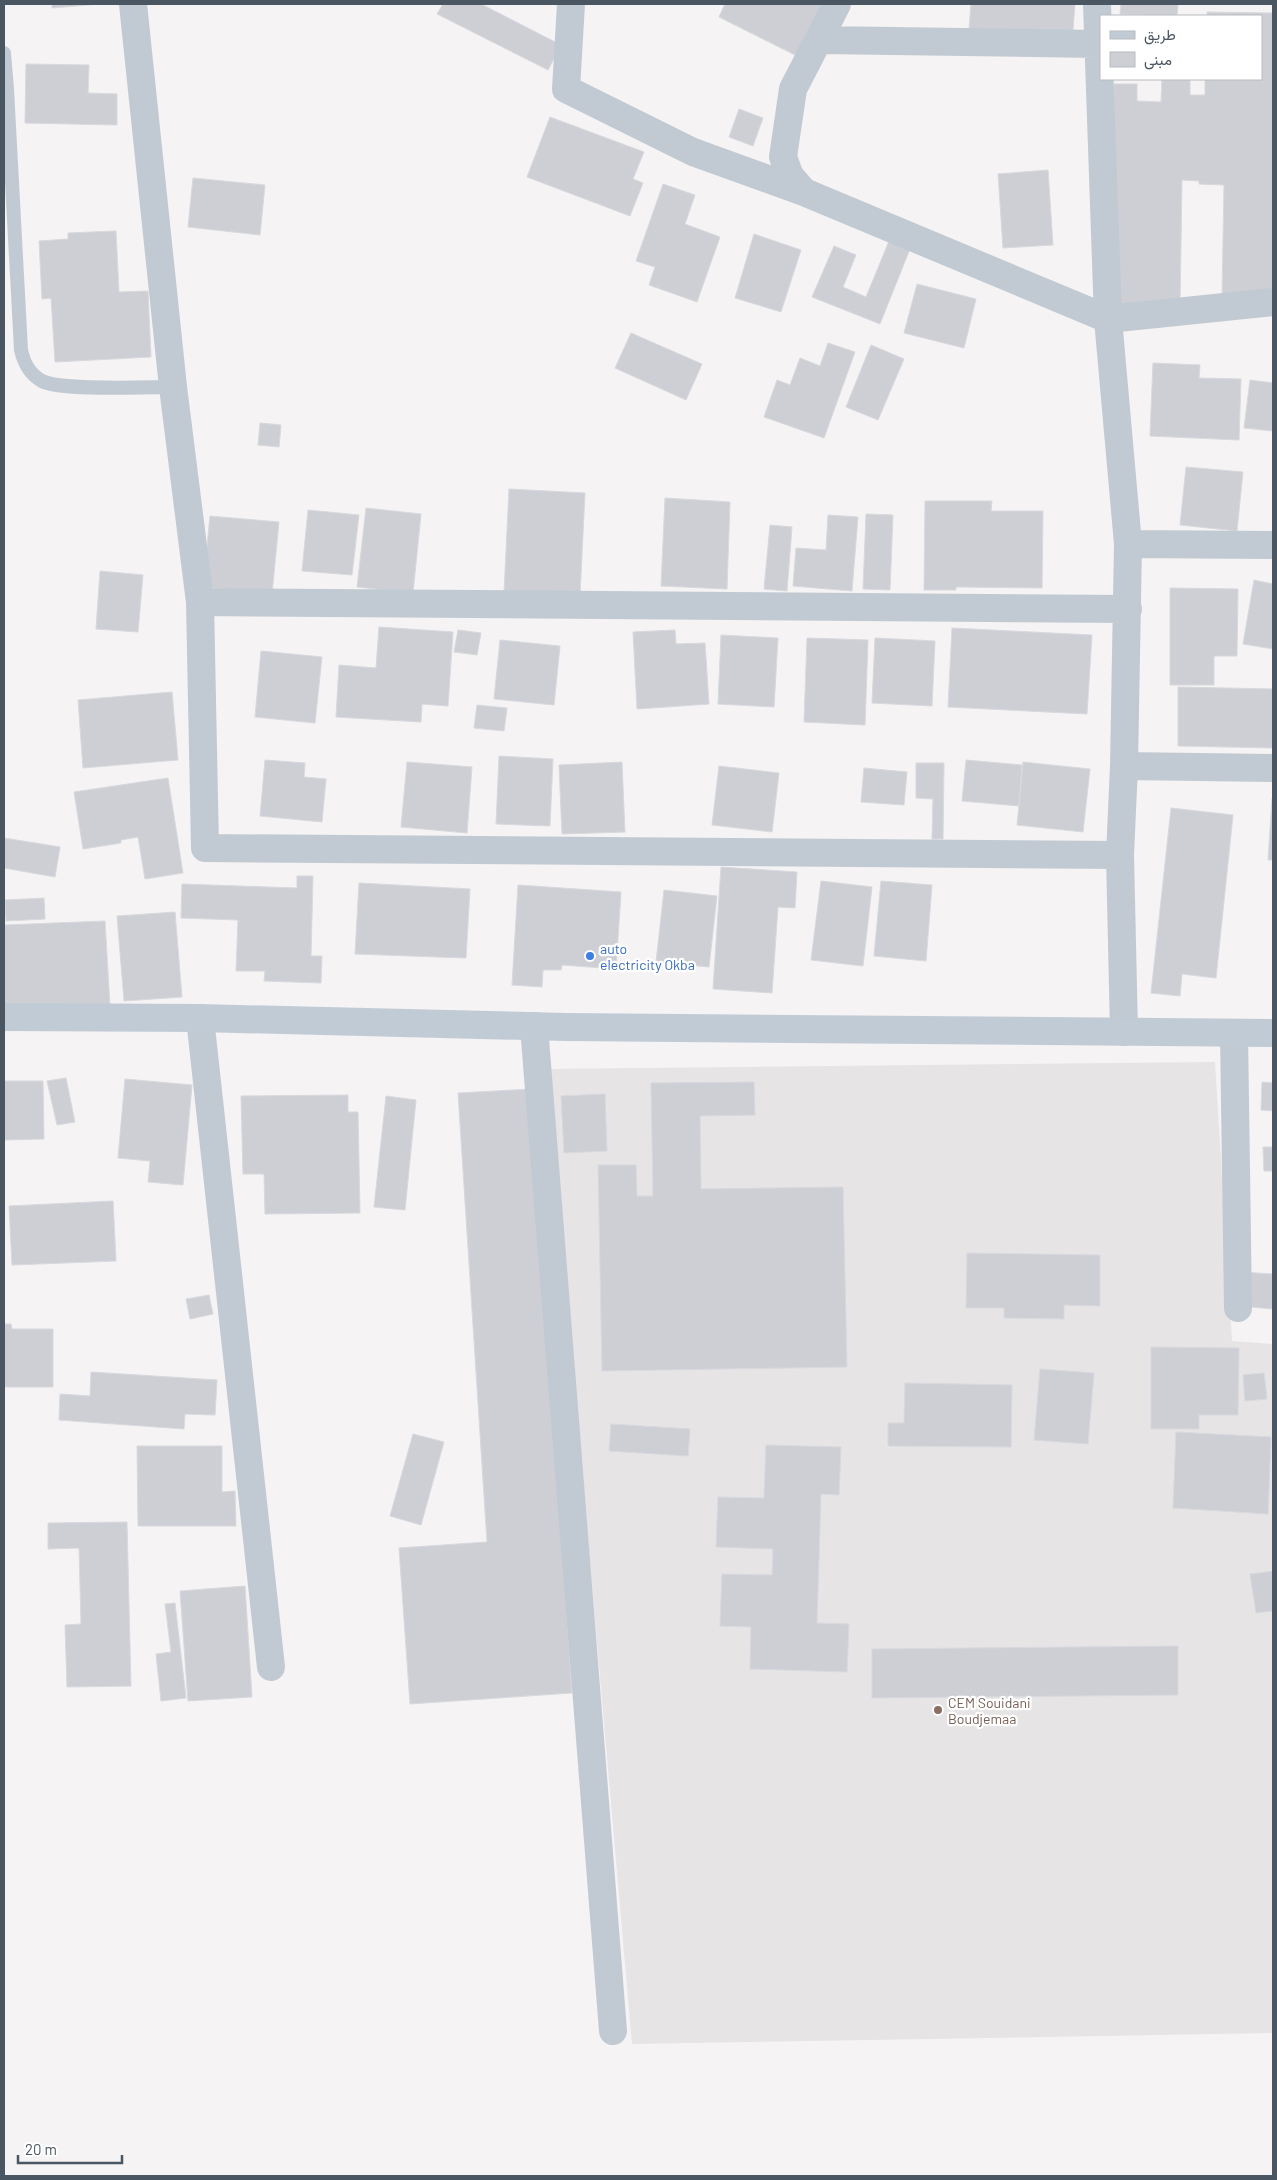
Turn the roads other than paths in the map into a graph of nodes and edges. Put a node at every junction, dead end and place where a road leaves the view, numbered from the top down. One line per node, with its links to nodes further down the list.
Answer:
1 (132, 4): 11 (street)
2 (571, 4): 8 (street)
3 (837, 4): 5 (street)
4 (1097, 4): 6 (street)
5 (820, 40): 6 (street); 8 (street)
6 (1098, 44): 10 (street)
7 (4, 53): 11 (lane)
8 (804, 192): 10 (street)
9 (1273, 302): 10 (street)
10 (1108, 319): 12 (street)
11 (174, 387): 14 (street)
12 (1128, 544): 13 (street); 15 (street)
13 (1273, 544)
14 (200, 602): 15 (street); 18 (street)
15 (1128, 608): 16 (street)
16 (1124, 766): 17 (street); 18 (street)
17 (1273, 768)
18 (1120, 855): 22 (street)
19 (4, 1017): 20 (main road)
20 (200, 1018): 21 (main road); 26 (street)
21 (534, 1026): 22 (main road); 27 (street)
22 (1124, 1032): 23 (main road)
23 (1234, 1033): 24 (main road); 25 (street)
24 (1273, 1033)
25 (1238, 1308)
26 (270, 1667)
27 (613, 2031)

